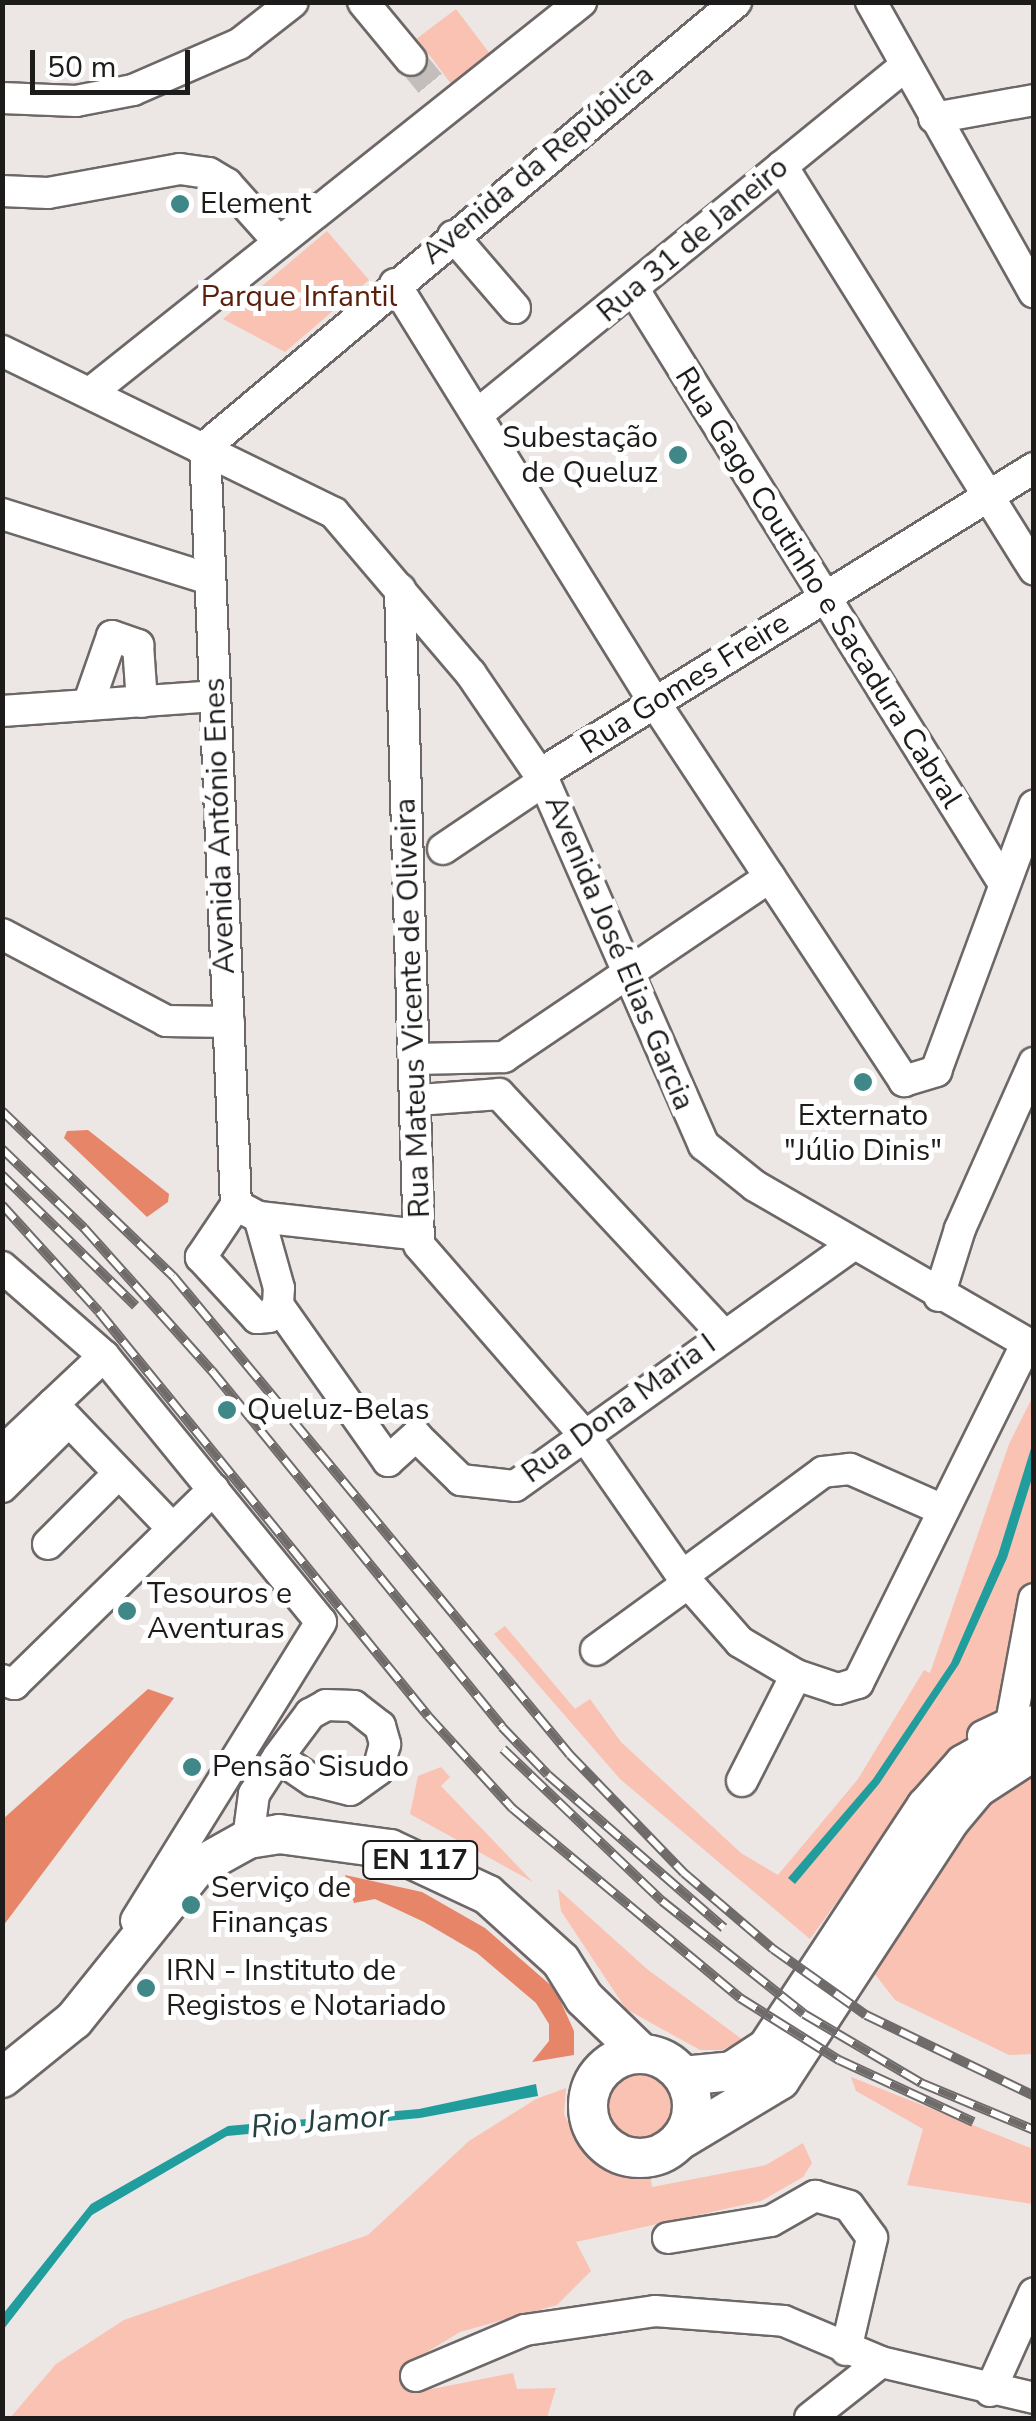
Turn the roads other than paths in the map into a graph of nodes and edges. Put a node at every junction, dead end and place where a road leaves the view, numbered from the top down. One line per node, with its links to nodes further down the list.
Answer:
1 (293, 2): 8 (street)
2 (363, 2): 6 (street)
3 (581, 2): 14 (street)
4 (736, 2): 13 (street, Avenida da República)
5 (871, 3): 7 (street)
6 (411, 60)
7 (905, 66): 10 (street); 11 (street, Rua 31 de Janeiro)
8 (2, 98)
9 (1034, 100): 10 (street)
10 (934, 118): 17 (street)
11 (782, 166): 16 (street, Rua 31 de Janeiro); 24 (street)
12 (2, 191): 14 (street)
13 (453, 236): 15 (street, Avenida da República); 18 (street)
14 (280, 242): 20 (street)
15 (395, 284): 21 (street); 22 (street, Avenida da República)
16 (634, 290): 21 (street, Rua 31 de Janeiro); 29 (street, Rua Gago Coutinho e Sacadura Cabral)
17 (1034, 292)
18 (515, 308)
19 (2, 351): 20 (street, Avenida José Elias Garcia)
20 (90, 393): 22 (street, Avenida José Elias Garcia)
21 (479, 413): 32 (street)
22 (204, 448): 27 (street, Avenida António Enes); 28 (street, Avenida José Elias Garcia)
23 (1034, 468): 24 (street, Rua Gomes Freire)
24 (986, 498): 26 (street); 29 (street, Rua Gomes Freire)
25 (2, 514): 27 (street)
26 (1034, 570)
27 (209, 579): 30 (street, Avenida António Enes)
28 (400, 589): 35 (street, Avenida José Elias Garcia); 44 (street, Rua Mateus Vicente de Oliveira)
29 (820, 599): 32 (street, Rua Gomes Freire); 39 (street, Rua Gago Coutinho e Sacadura Cabral)
30 (214, 696): 31 (street); 42 (street, Avenida António Enes)
31 (142, 702): 33 (street); 33 (street)
32 (655, 703): 35 (street, Rua Gomes Freire); 38 (street)
33 (88, 705): 34 (street)
34 (2, 711)
35 (542, 778): 37 (street, Rua Gomes Freire); 41 (street, Avenida José Elias Garcia)
36 (1034, 806): 39 (street)
37 (443, 849)
38 (770, 878): 39 (street); 41 (street)
39 (1004, 884)
40 (2, 934): 42 (street)
41 (628, 969): 43 (street); 50 (street, Avenida José Elias Garcia)
42 (229, 1022): 48 (street, Avenida António Enes)
43 (504, 1057): 44 (street); 46 (street)
44 (417, 1058): 47 (street, Rua Mateus Vicente de Oliveira)
45 (1034, 1063): 52 (street)
46 (499, 1094): 47 (street); 54 (street)
47 (418, 1100): 49 (street, Rua Mateus Vicente de Oliveira)
48 (248, 1211): 49 (street); 53 (street, Avenida António Enes); 53 (street)
49 (420, 1234): 58 (street, Rua Mateus Vicente de Oliveira)
50 (853, 1245): 52 (street, Avenida José Elias Garcia); 54 (street, Rua Dona Maria I)
51 (2, 1266): 56 (street)
52 (939, 1296): 55 (street, Avenida José Elias Garcia)
53 (278, 1305): 60 (street, Avenida António Enes)
54 (722, 1334): 58 (street, Rua Dona Maria I)
55 (1030, 1346): 64 (street, Rua Mateus Vicente de Oliveira)
56 (104, 1356): 57 (street); 63 (street)
57 (61, 1412): 59 (street); 61 (street); 62 (street)
58 (584, 1434): 60 (street, Rua Dona Maria I); 67 (street, Rua Mateus Vicente de Oliveira)
59 (2, 1452)
60 (388, 1461)
61 (120, 1473): 65 (street); 66 (street)
62 (2, 1487)
63 (214, 1489): 65 (street); 79 (street)
64 (942, 1510): 67 (street); 70 (street, Rua Mateus Vicente de Oliveira)
65 (174, 1529): 71 (street)
66 (48, 1544)
67 (684, 1580): 69 (street); 70 (street, Rua Mateus Vicente de Oliveira)
68 (1034, 1599): 77 (street)
69 (596, 1650)
70 (796, 1675): 75 (street)
71 (2, 1680)
72 (1034, 1725): 82 (main road)
73 (1034, 1751): 84 (main road, EN 117)
74 (278, 1757): 76 (street)
75 (742, 1781)
76 (248, 1839): 78 (main road, EN 117); 79 (main road, EN 117)
77 (811, 1951)
78 (584, 1998): 80 (main road, EN 117); 81 (main road, EN 117)
79 (74, 2020): 83 (main road, EN 117)
80 (641, 2053): 81 (main road); 82 (main road, EN 117)
81 (597, 2076): 84 (main road, EN 117)
82 (683, 2076): 84 (main road)
83 (2, 2078)
84 (682, 2139)
85 (668, 2238): 87 (street)
86 (1034, 2293): 90 (street)
87 (846, 2350): 88 (street); 89 (street)
88 (881, 2362): 90 (street); 92 (street)
89 (416, 2376)
90 (990, 2391): 91 (street)
91 (1034, 2398)
92 (810, 2418)

